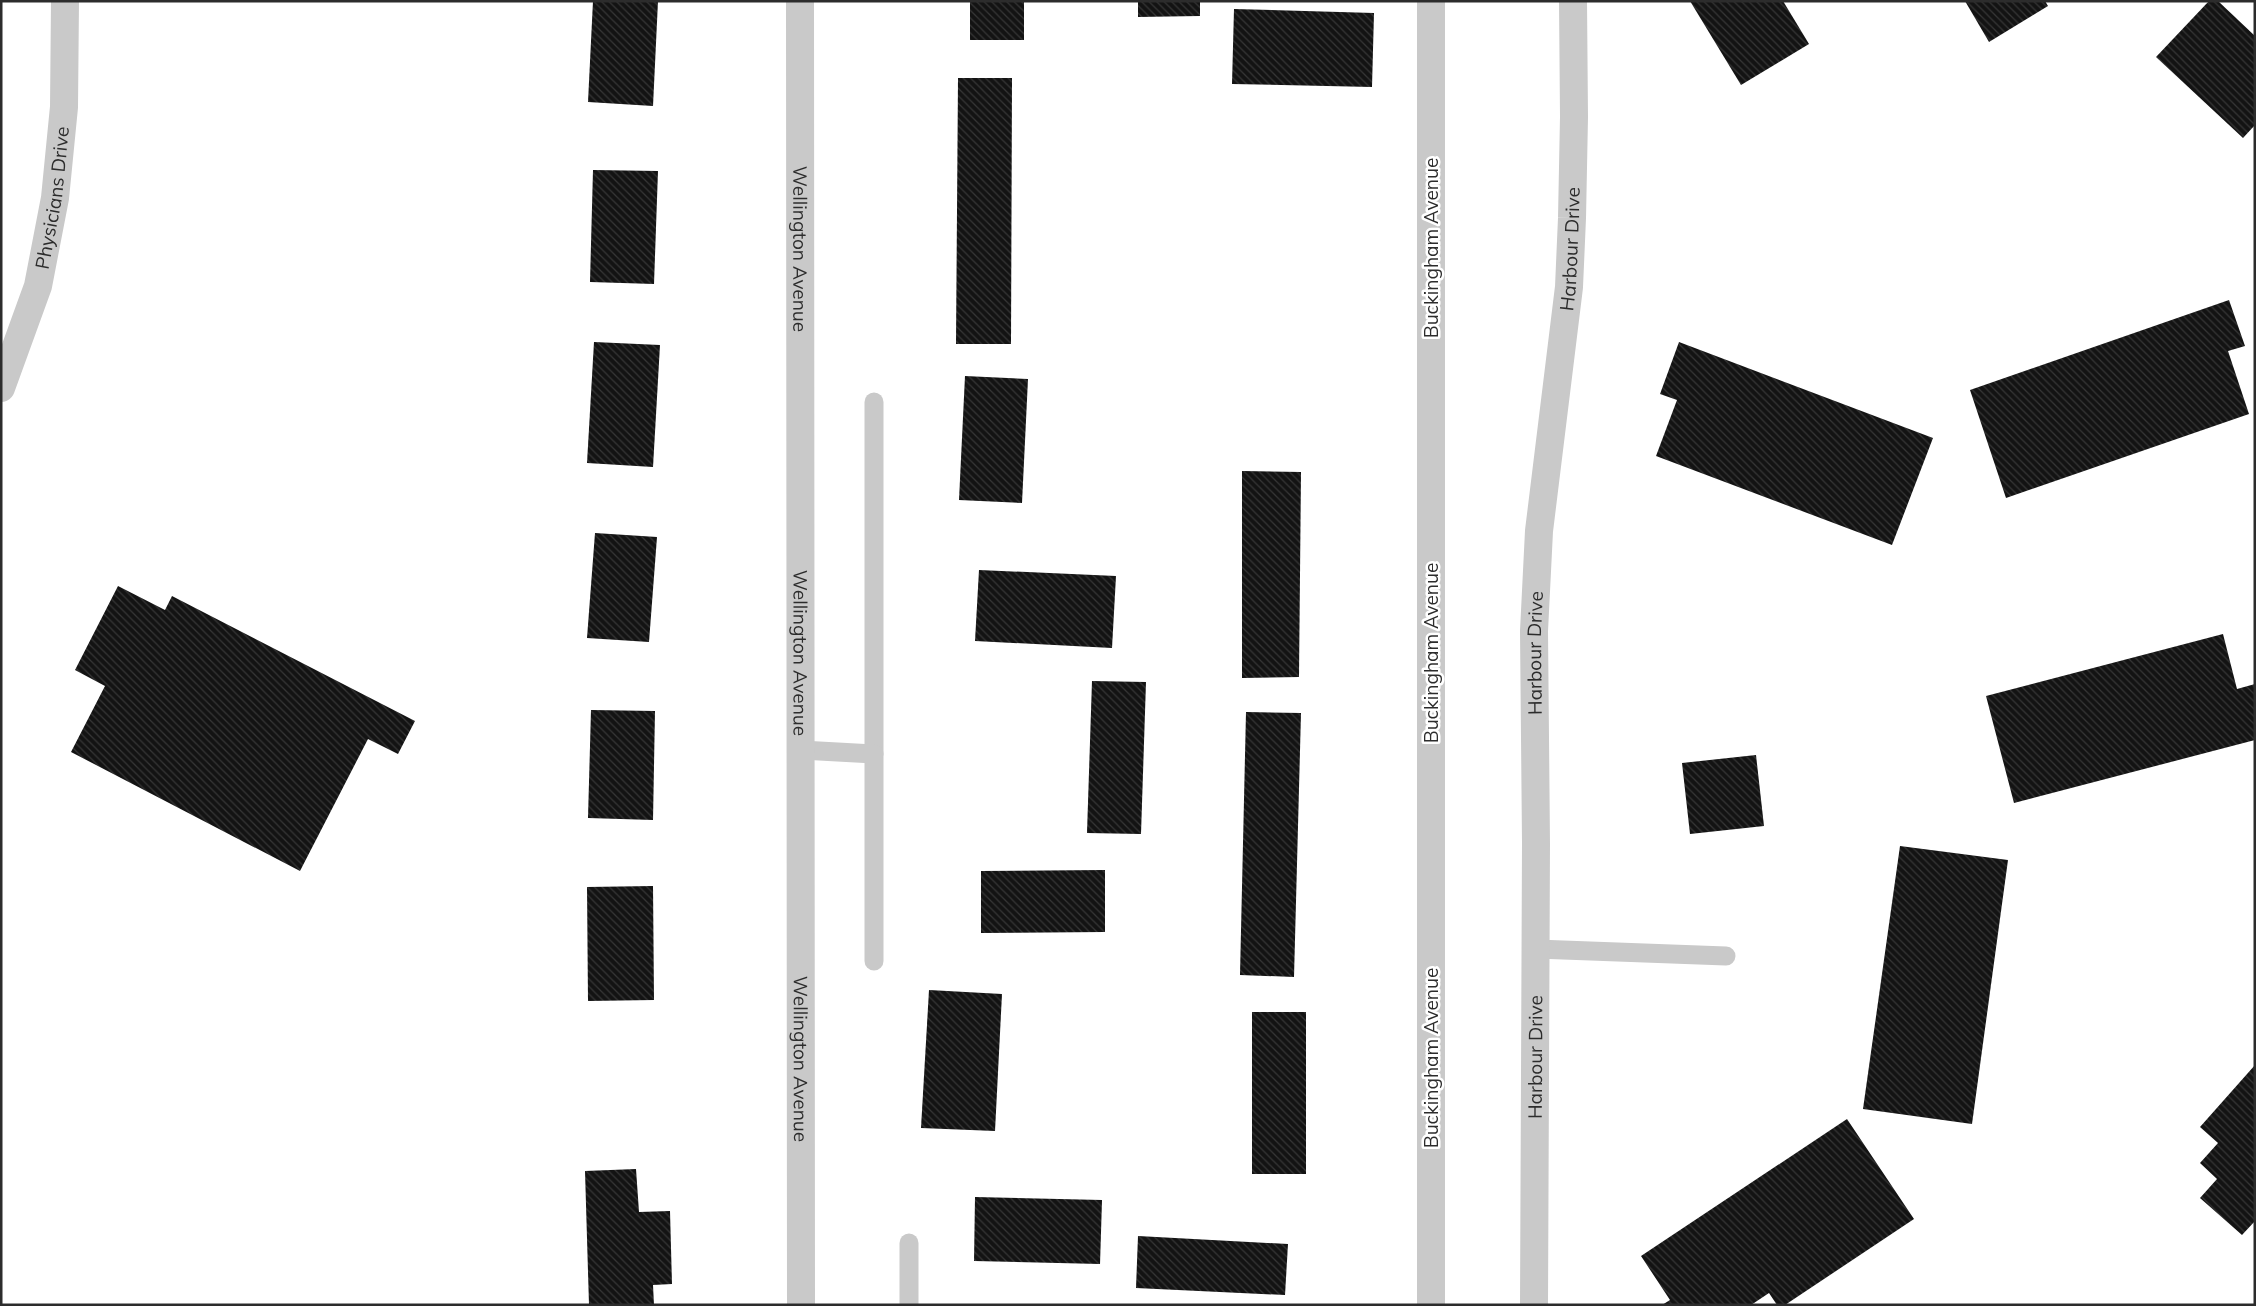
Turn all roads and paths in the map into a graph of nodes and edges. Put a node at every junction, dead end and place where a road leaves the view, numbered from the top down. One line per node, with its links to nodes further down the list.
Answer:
1 (65, 1): 5 (street, Physicians Drive)
2 (800, 1): 7 (street, Wellington Avenue)
3 (1431, 1): 15 (street, Buckingham Avenue)
4 (1573, 1): 9 (street, Harbour Drive)
5 (1, 388)
6 (874, 402): 8 (lane)
7 (800, 750): 8 (lane); 13 (street, Wellington Avenue)
8 (874, 754): 11 (lane)
9 (1536, 949): 10 (lane); 16 (street, Harbour Drive)
10 (1726, 956)
11 (874, 961)
12 (909, 1243): 14 (lane)
13 (801, 1305)
14 (909, 1305)
15 (1431, 1305)
16 (1534, 1305)

